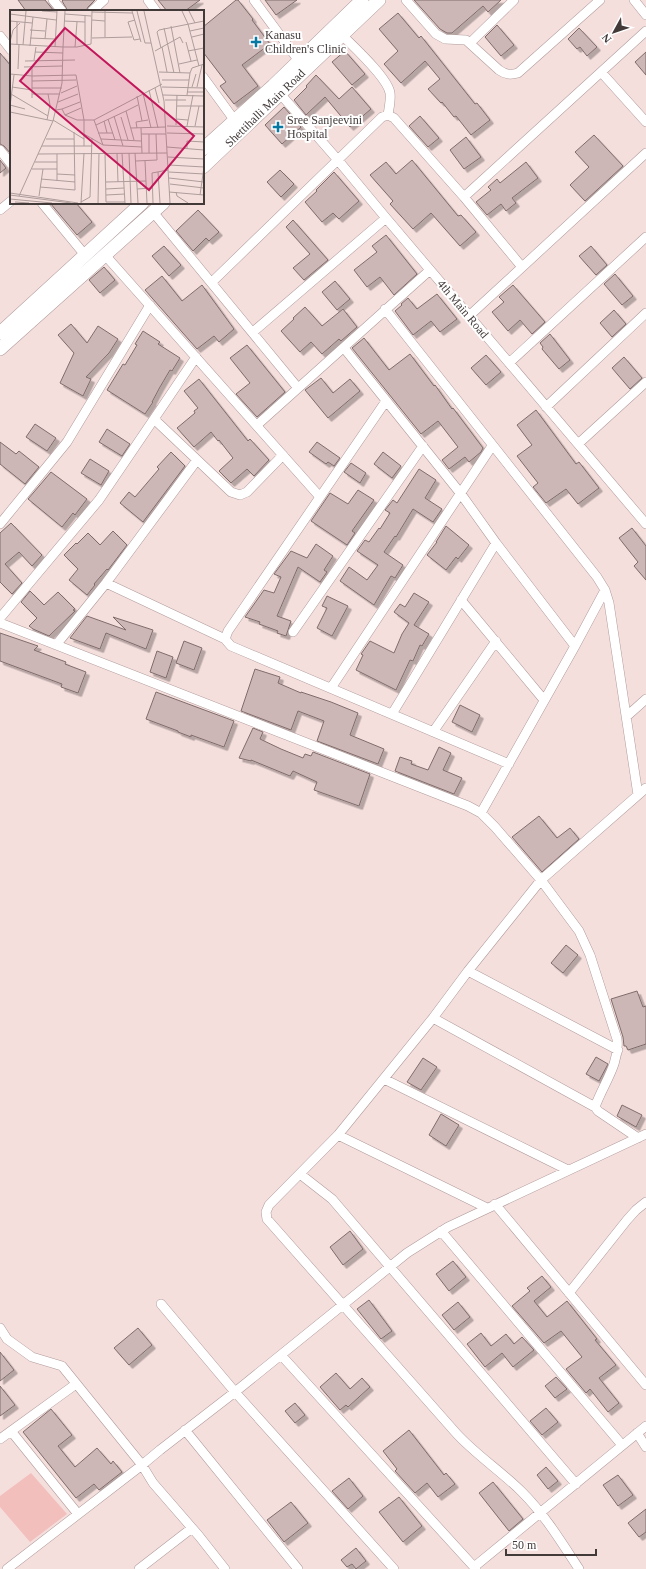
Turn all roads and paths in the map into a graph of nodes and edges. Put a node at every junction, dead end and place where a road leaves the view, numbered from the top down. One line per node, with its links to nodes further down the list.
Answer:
1 (53, 0): 11 (street)
2 (104, 0): 12 (street)
3 (148, 0): 13 (street)
4 (254, 0): 20 (street)
5 (379, 0): 16 (main road, Shettihalli Main Road)
6 (406, 0): 18 (street)
7 (514, 0): 18 (street)
8 (600, 0): 18 (street)
9 (634, 0): 14 (street)
10 (355, 2): 20 (main road, Shettihalli Main Road)
11 (61, 10)
12 (93, 10)
13 (155, 10)
14 (646, 15)
15 (646, 31): 21 (street)
16 (342, 35): 23 (main road, Shettihalli Main Road); 24 (street)
17 (0, 36): 19 (street)
18 (470, 43)
19 (10, 49)
20 (299, 61): 23 (main road, Shettihalli Main Road)
21 (601, 72): 25 (street); 33 (street)
22 (204, 78): 26 (street)
23 (277, 90): 26 (main road, Shettihalli Main Road); 30 (street, 4th Main Road)
24 (388, 115): 30 (street); 33 (street)
25 (646, 122)
26 (239, 126): 27 (main road, Shettihalli Main Road); 32 (main road, Shettihalli Main Road)
27 (204, 148)
28 (0, 150): 31 (street)
29 (646, 153): 44 (street)
30 (337, 159): 40 (street, 4th Main Road); 46 (street)
31 (10, 163)
32 (204, 166)
33 (464, 197): 44 (street)
34 (10, 202): 38 (street)
35 (43, 204): 42 (street)
36 (162, 204): 39 (main road)
37 (137, 205): 42 (main road)
38 (0, 210)
39 (153, 212): 43 (main road); 46 (street)
40 (386, 218): 45 (street, 4th Main Road); 51 (street)
41 (646, 237): 56 (street)
42 (85, 255): 52 (main road)
43 (105, 255): 47 (street); 54 (main road)
44 (522, 267): 50 (street)
45 (430, 270): 48 (street); 50 (street, 4th Main Road)
46 (212, 282): 51 (street)
47 (150, 306): 55 (street); 70 (street)
48 (385, 309): 53 (street); 65 (street)
49 (646, 313): 60 (street)
50 (469, 316): 56 (street, 4th Main Road)
51 (253, 332): 58 (street)
52 (0, 333)
53 (344, 348): 58 (street); 59 (street)
54 (0, 349)
55 (196, 357): 61 (street); 62 (street)
56 (509, 363): 60 (street, 4th Main Road)
57 (646, 382): 63 (street)
58 (298, 388): 62 (street)
59 (386, 401): 64 (street); 69 (street)
60 (546, 407): 63 (street, 4th Main Road)
61 (154, 420): 67 (street); 76 (street)
62 (256, 425): 66 (street)
63 (578, 444): 71 (street, 4th Main Road)
64 (423, 446): 68 (street); 78 (street)
65 (492, 446): 68 (street); 74 (street)
66 (283, 455): 67 (street); 69 (street)
67 (197, 460): 73 (street)
68 (461, 494): 72 (street); 83 (street)
69 (320, 497): 79 (street)
70 (0, 524)
71 (646, 524)
72 (496, 543): 75 (street); 82 (street)
73 (106, 583): 79 (street); 81 (street)
74 (605, 590): 82 (street); 87 (street)
75 (461, 600): 80 (street); 86 (street)
76 (0, 618)
77 (0, 623): 81 (street)
78 (293, 632)
79 (226, 639): 83 (street)
80 (496, 641): 85 (street); 88 (street)
81 (56, 645): 92 (street)
82 (575, 646): 85 (street)
83 (331, 688): 86 (street)
84 (646, 699): 87 (street)
85 (544, 700): 89 (street)
86 (392, 714): 88 (street)
87 (627, 716): 91 (street)
88 (433, 732): 89 (street)
89 (509, 764): 92 (street)
90 (646, 788): 91 (street)
91 (638, 795): 93 (street)
92 (481, 812): 93 (street)
93 (541, 880): 94 (street); 96 (street)
94 (468, 971): 95 (street); 96 (street)
95 (433, 1018): 97 (street); 98 (street)
96 (618, 1050): 98 (street)
97 (384, 1079): 99 (street); 101 (street)
98 (595, 1107): 100 (street)
99 (338, 1135): 102 (street); 104 (street)
100 (642, 1136): 101 (street)
101 (568, 1170): 104 (street)
102 (300, 1174): 106 (street); 109 (street)
103 (646, 1202): 107 (street)
104 (491, 1206): 105 (street); 107 (street)
105 (441, 1232): 106 (street); 120 (street)
106 (390, 1267): 109 (street); 123 (street)
107 (569, 1293): 113 (street)
108 (161, 1304): 114 (street)
109 (342, 1305): 111 (street); 124 (street)
110 (0, 1328): 112 (street)
111 (281, 1355): 114 (street); 127 (street)
112 (76, 1384): 117 (street); 122 (street)
113 (646, 1385)
114 (235, 1392): 116 (street); 132 (street)
115 (646, 1426): 118 (street)
116 (185, 1430): 122 (street); 131 (street)
117 (11, 1431): 119 (street); 125 (street)
118 (637, 1433): 120 (street); 121 (street)
119 (0, 1439)
120 (622, 1445): 123 (street)
121 (646, 1447)
122 (142, 1465): 125 (street); 126 (street)
123 (576, 1484): 124 (street)
124 (540, 1512): 127 (street); 133 (street)
125 (78, 1514): 128 (street)
126 (192, 1528): 129 (street); 130 (street)
127 (475, 1568)
128 (7, 1569)
129 (139, 1569)
130 (225, 1569)
131 (298, 1569)
132 (394, 1569)
133 (580, 1569)

